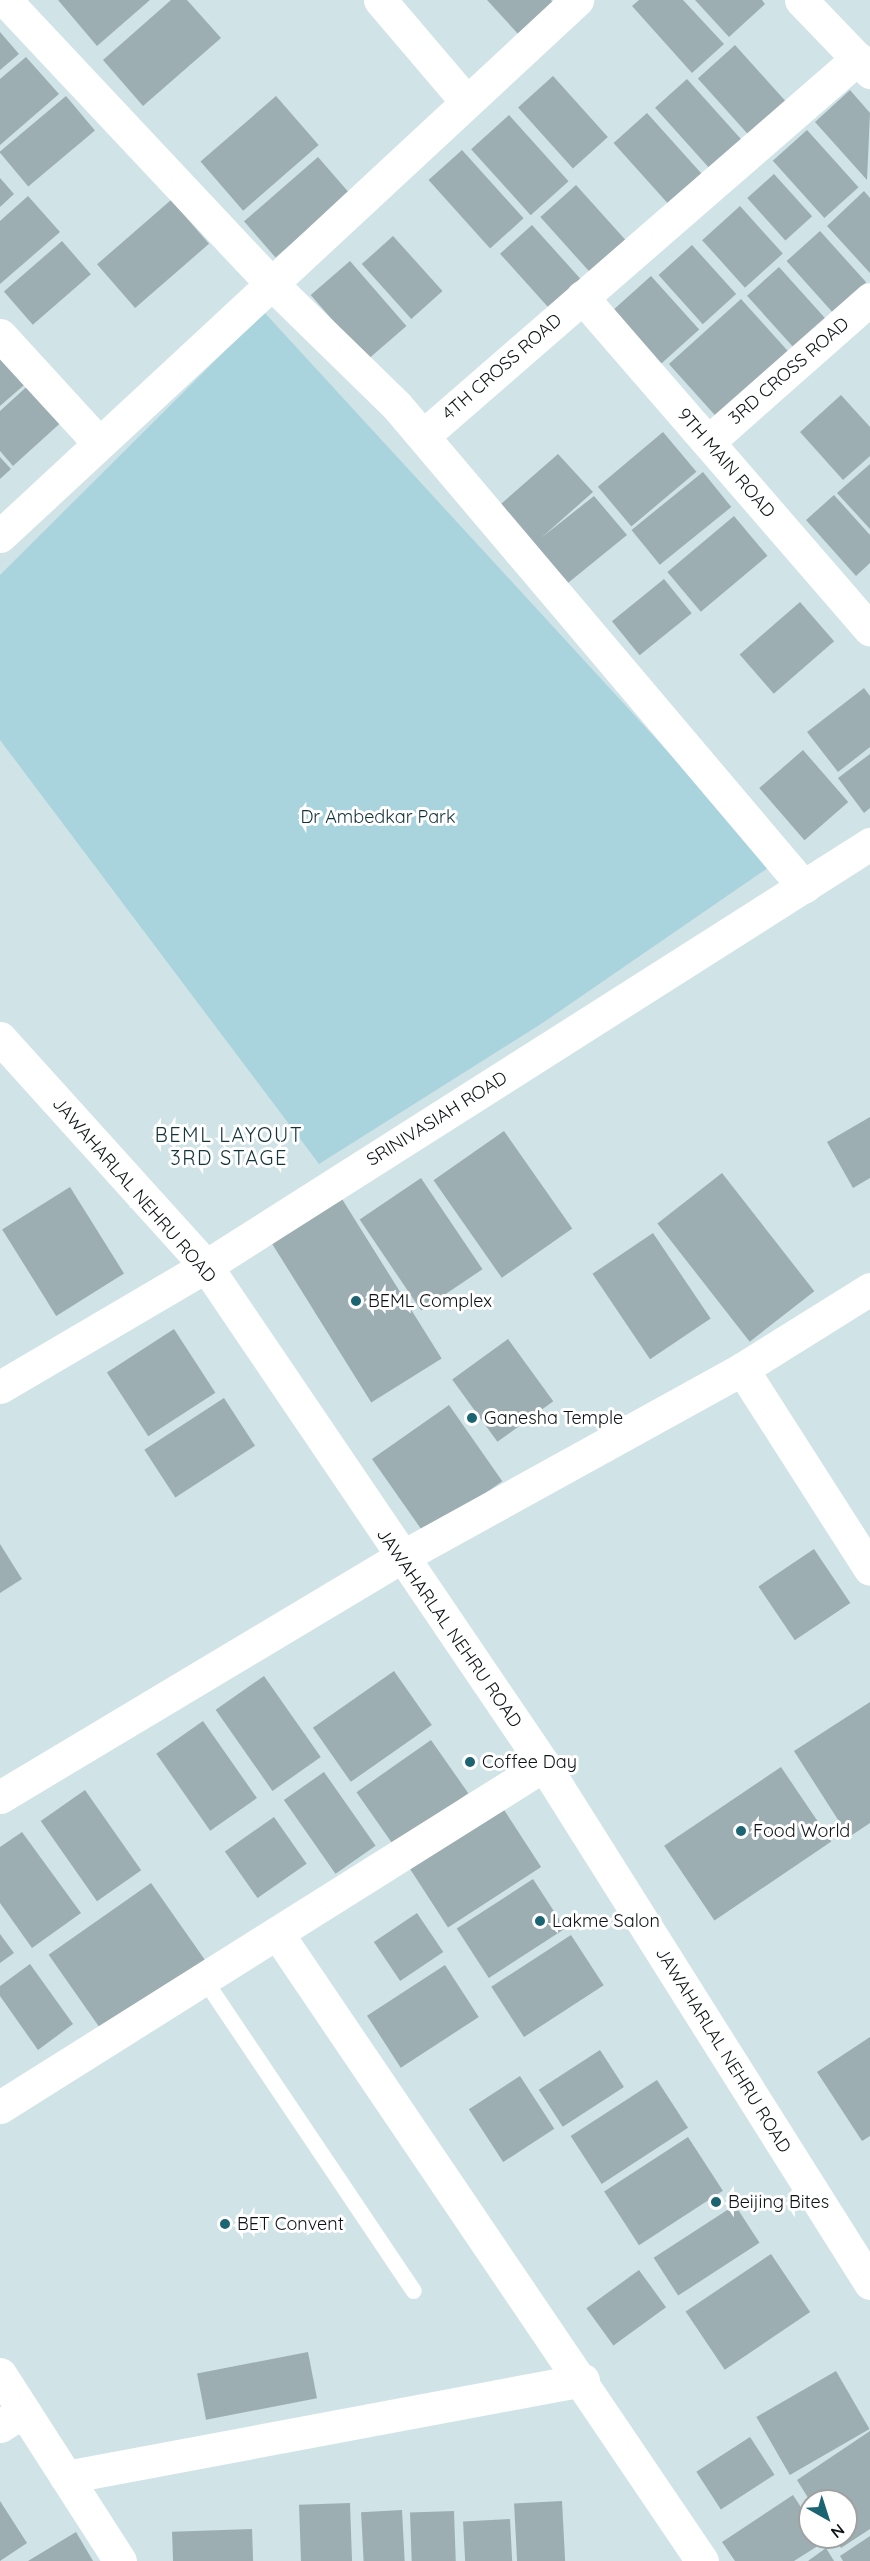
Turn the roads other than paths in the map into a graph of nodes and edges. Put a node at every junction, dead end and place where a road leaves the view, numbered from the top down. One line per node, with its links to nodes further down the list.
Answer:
1 (5, 0): 7 (street)
2 (381, 0): 6 (street)
3 (577, 0): 6 (street)
4 (801, 0): 5 (street)
5 (864, 65): 8 (street, 4TH CROSS ROAD)
6 (465, 100): 7 (street)
7 (270, 282): 11 (street); 13 (street)
8 (582, 297): 11 (street, 4TH CROSS ROAD); 12 (street, 9TH MAIN ROAD)
9 (870, 299): 12 (street, 3RD CROSS ROAD)
10 (0, 335): 13 (street)
11 (423, 436): 17 (street)
12 (708, 442): 15 (street, 9TH MAIN ROAD)
13 (99, 443): 14 (street)
14 (0, 536)
15 (865, 614)
16 (870, 844): 17 (street, SRINIVASIAH ROAD)
17 (804, 887): 19 (street, SRINIVASIAH ROAD)
18 (5, 1052): 19 (street, JAWAHARLAL NEHRU ROAD)
19 (206, 1266): 22 (street, SRINIVASIAH ROAD); 23 (street, JAWAHARLAL NEHRU ROAD)
20 (870, 1288): 21 (street)
21 (742, 1369): 23 (street); 24 (street)
22 (0, 1387)
23 (400, 1558): 25 (street, JAWAHARLAL NEHRU ROAD); 26 (street)
24 (870, 1569)
25 (544, 1765): 27 (street); 30 (street, JAWAHARLAL NEHRU ROAD)
26 (0, 1797)
27 (277, 1933): 28 (street); 33 (street)
28 (204, 1979): 29 (street); 31 (lane)
29 (0, 2107)
30 (870, 2283)
31 (414, 2291)
32 (0, 2374): 34 (street)
33 (583, 2380): 35 (street); 37 (street)
34 (12, 2418): 35 (street)
35 (66, 2477): 36 (street)
36 (120, 2561)
37 (702, 2561)

